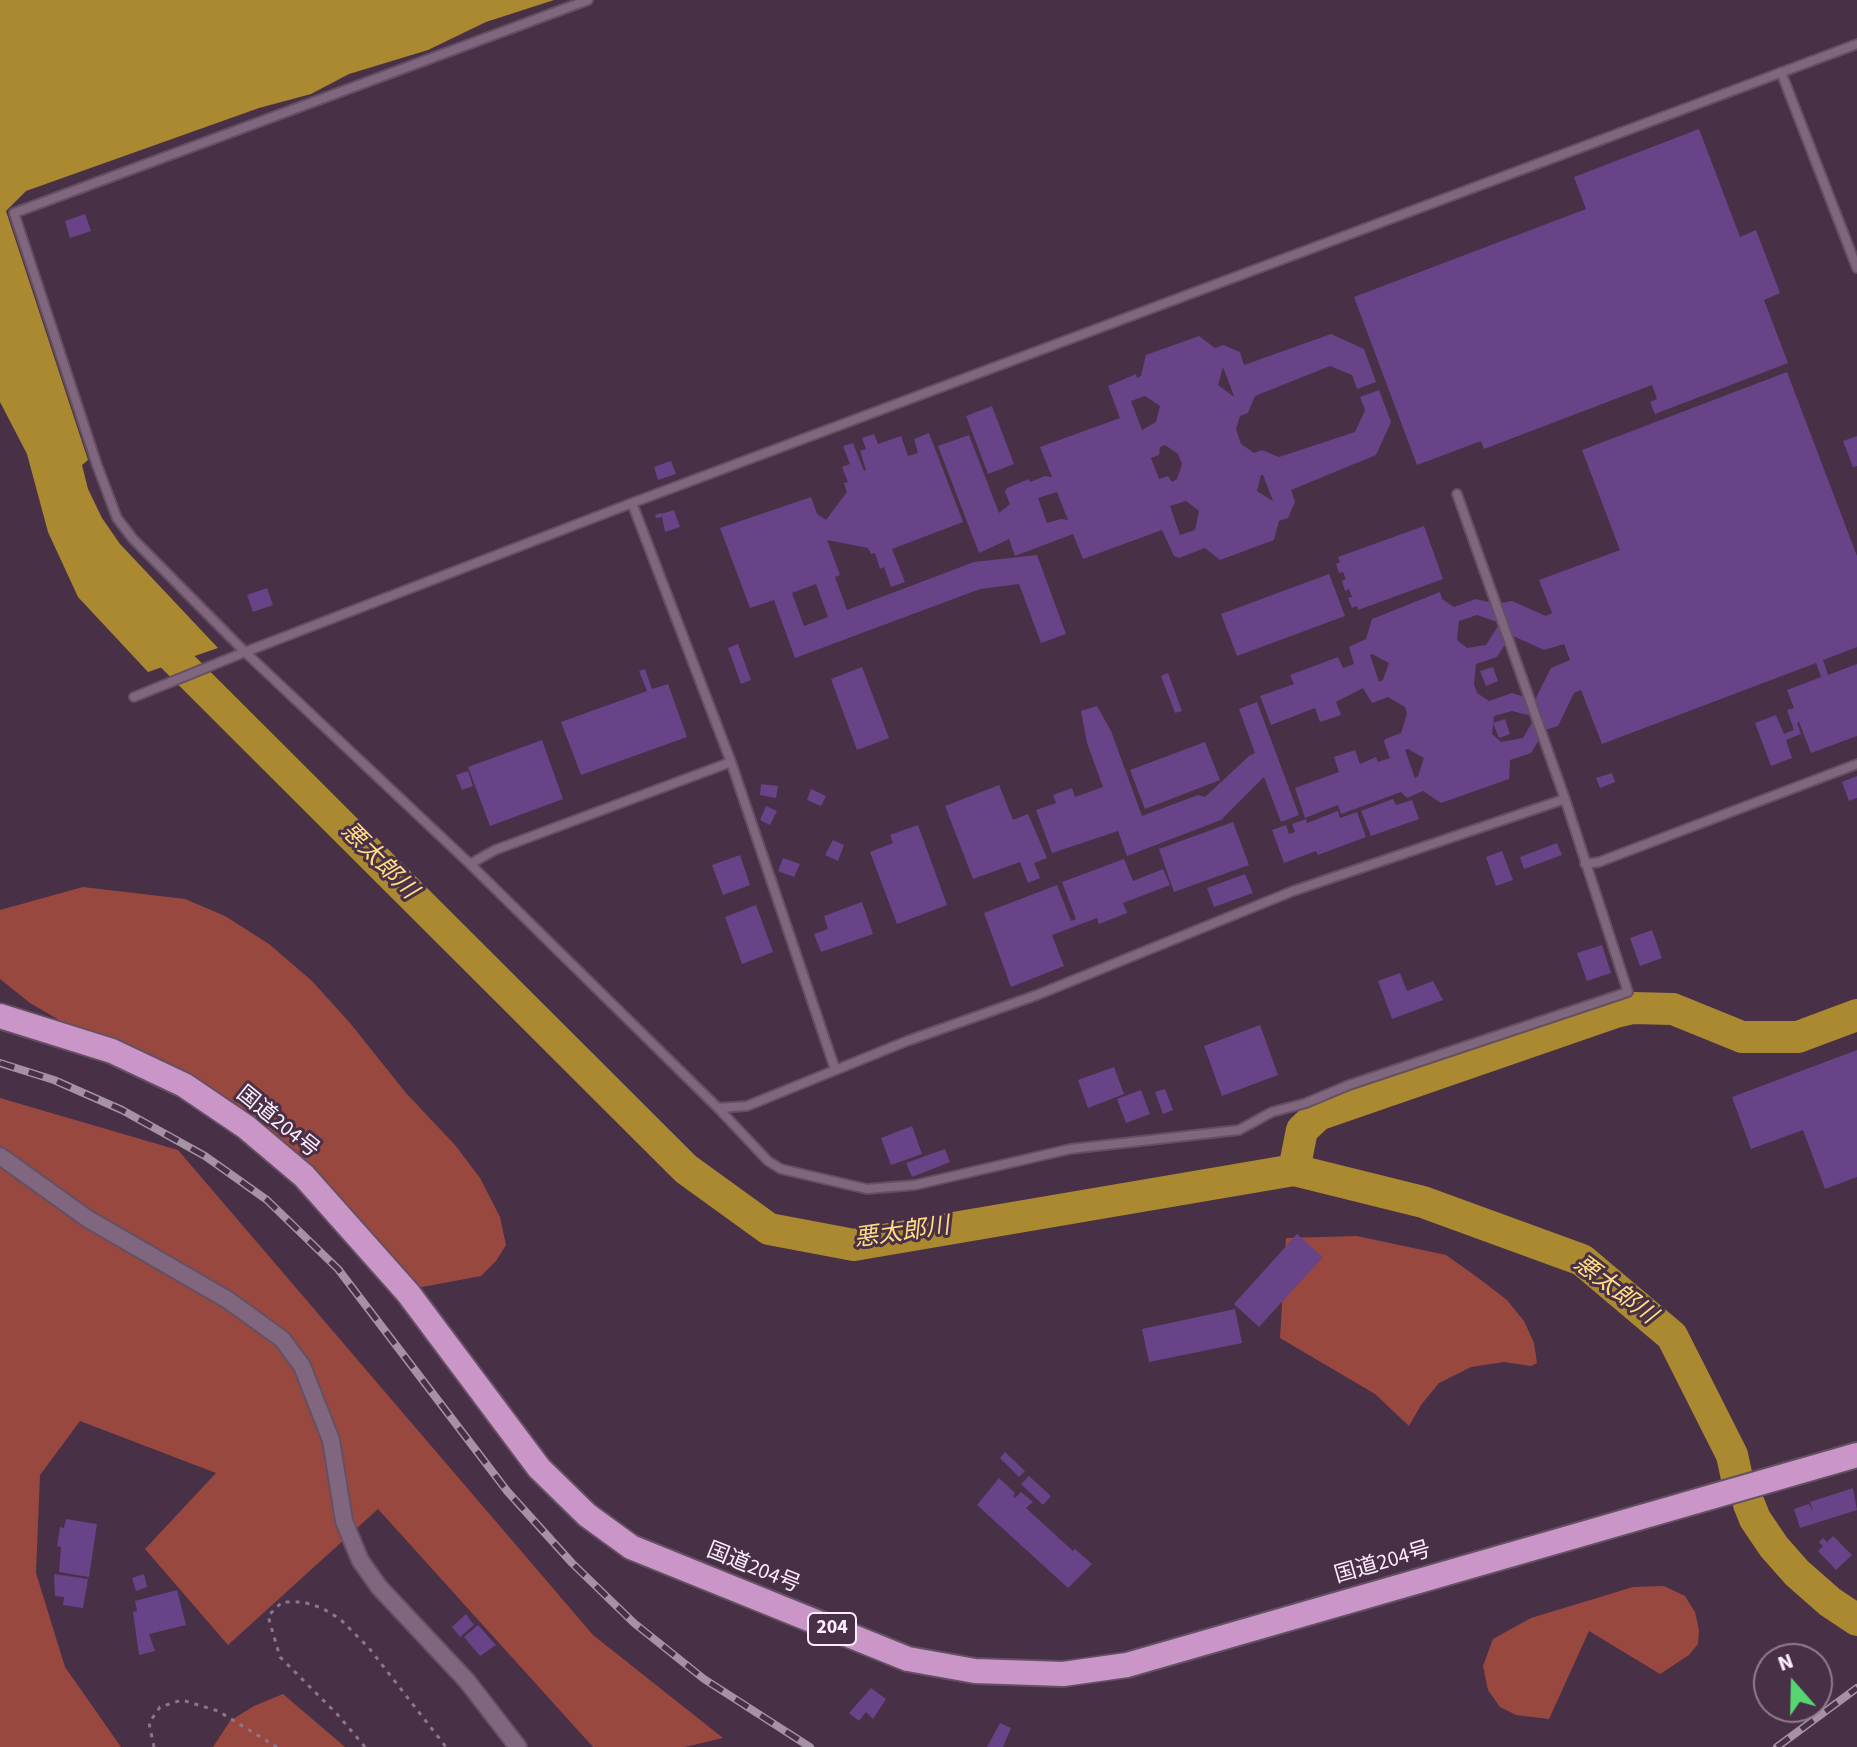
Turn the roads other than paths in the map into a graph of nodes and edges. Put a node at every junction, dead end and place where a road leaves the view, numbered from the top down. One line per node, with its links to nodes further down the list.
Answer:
1 (588, 0): 7 (lane)
2 (1857, 44): 3 (lane)
3 (1781, 72): 4 (lane); 6 (lane)
4 (1857, 268)
5 (1457, 494): 11 (lane)
6 (632, 503): 7 (lane); 9 (lane)
7 (245, 652): 8 (lane); 12 (lane)
8 (134, 697)
9 (731, 762): 12 (lane); 15 (lane)
10 (1857, 764): 13 (lane)
11 (1565, 799): 13 (lane); 15 (lane)
12 (470, 864): 16 (lane)
13 (1585, 864): 16 (lane)
14 (0, 1016): 18 (highway, 国道204号 / 204)
15 (835, 1069): 16 (lane)
16 (718, 1108)
17 (0, 1156): 19 (street)
18 (1857, 1455)
19 (518, 1747)

